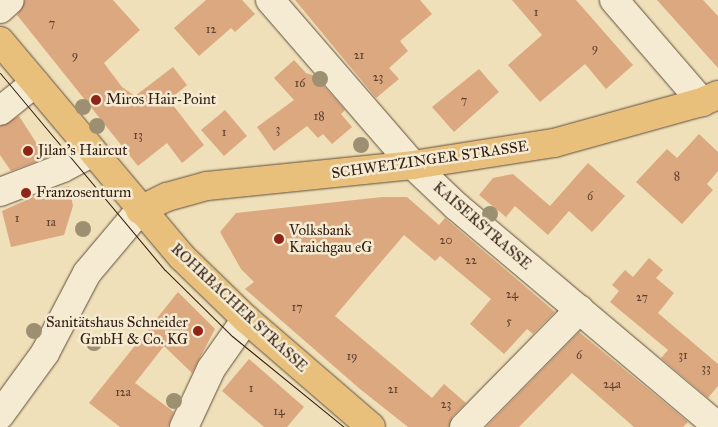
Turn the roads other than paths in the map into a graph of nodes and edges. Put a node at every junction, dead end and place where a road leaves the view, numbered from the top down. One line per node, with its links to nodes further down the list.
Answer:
1 (10, 0): 4 (street)
2 (270, 0): 10 (street, KAISERSTRASSE)
3 (614, 0): 7 (street)
4 (0, 9)
5 (0, 41): 6 (main road, ROHRBACHER STRASSE)
6 (35, 83): 8 (street); 9 (main road, ROHRBACHER STRASSE)
7 (710, 99): 10 (main road, SCHWETZINGER STRASSE)
8 (0, 111)
9 (92, 152): 11 (street); 12 (main road, ROHRBACHER STRASSE)
10 (413, 165): 12 (main road, SCHWETZINGER STRASSE); 13 (street, KAISERSTRASSE)
11 (3, 185)
12 (140, 210): 14 (main road, ROHRBACHER STRASSE); 15 (street)
13 (580, 309): 18 (street); 19 (street, KAISERSTRASSE)
14 (246, 319): 16 (street); 17 (main road, ROHRBACHER STRASSE)
15 (0, 415)
16 (184, 427)
17 (371, 427)
18 (464, 427)
19 (718, 427)

